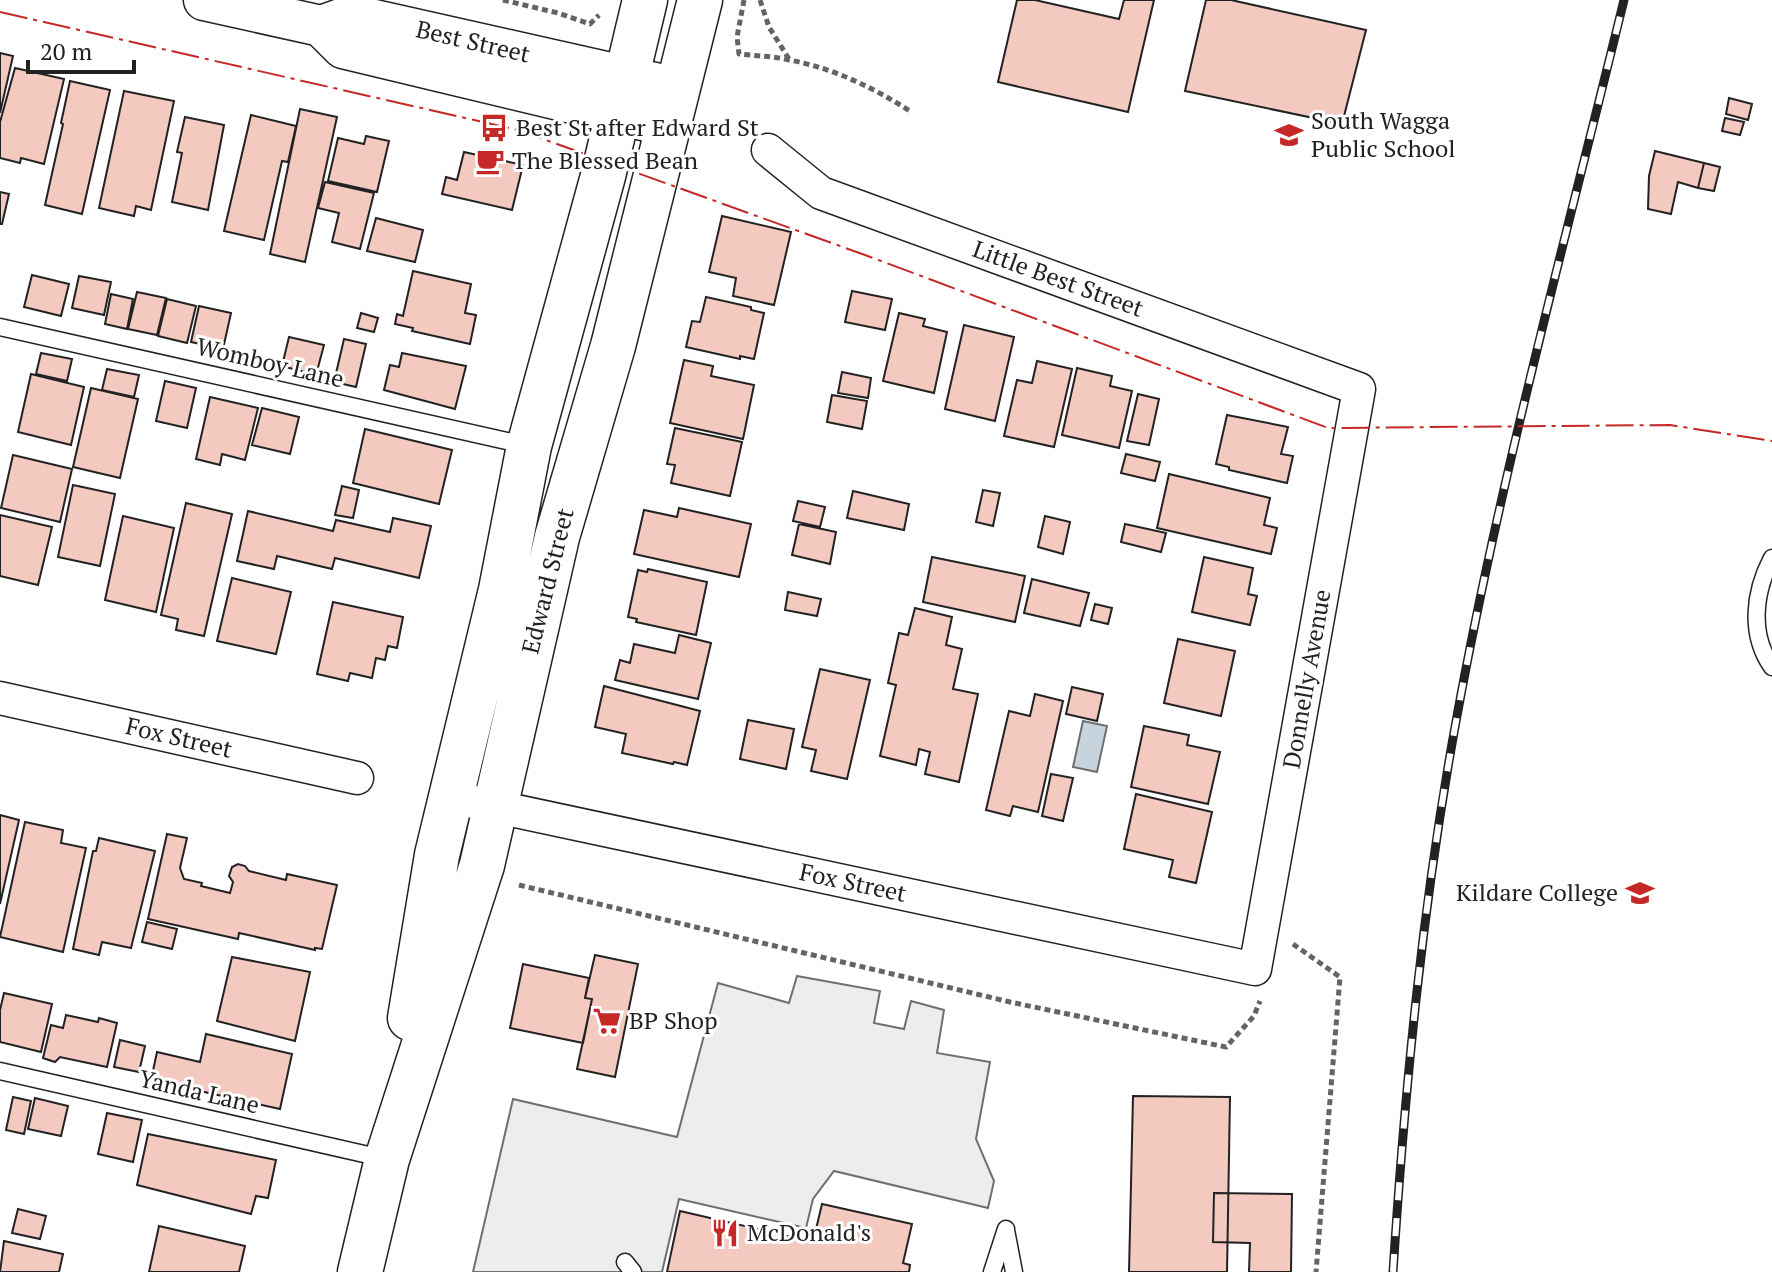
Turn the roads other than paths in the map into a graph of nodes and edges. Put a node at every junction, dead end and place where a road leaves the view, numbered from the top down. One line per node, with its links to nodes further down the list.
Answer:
1 (204, 0): 4 (street, Best Street)
2 (645, 0): 4 (highway, Edward Street)
3 (700, 0): 5 (highway, Edward Street)
4 (622, 96): 5 (street, Best Street); 9 (highway, Edward Street)
5 (673, 107): 15 (highway, Edward Street)
6 (768, 150): 8 (street, Little Best Street)
7 (0, 327): 9 (lane, Womboy Lane)
8 (1359, 389): 16 (street, Donnelly Avenue)
9 (529, 446): 14 (highway, Edward Street)
10 (1772, 558): 11 (lane)
11 (1772, 667)
12 (0, 698): 13 (street, Fox Street)
13 (357, 778)
14 (451, 797): 15 (street, Fox Street); 18 (highway, Edward Street)
15 (495, 807): 16 (street, Fox Street); 18 (highway, Edward Street)
16 (1260, 980)
17 (0, 1071): 18 (lane, Yanda Lane)
18 (387, 1159): 19 (highway, Edward Street)
19 (360, 1272)
20 (992, 1272): 21 (lane)
21 (1014, 1272)

